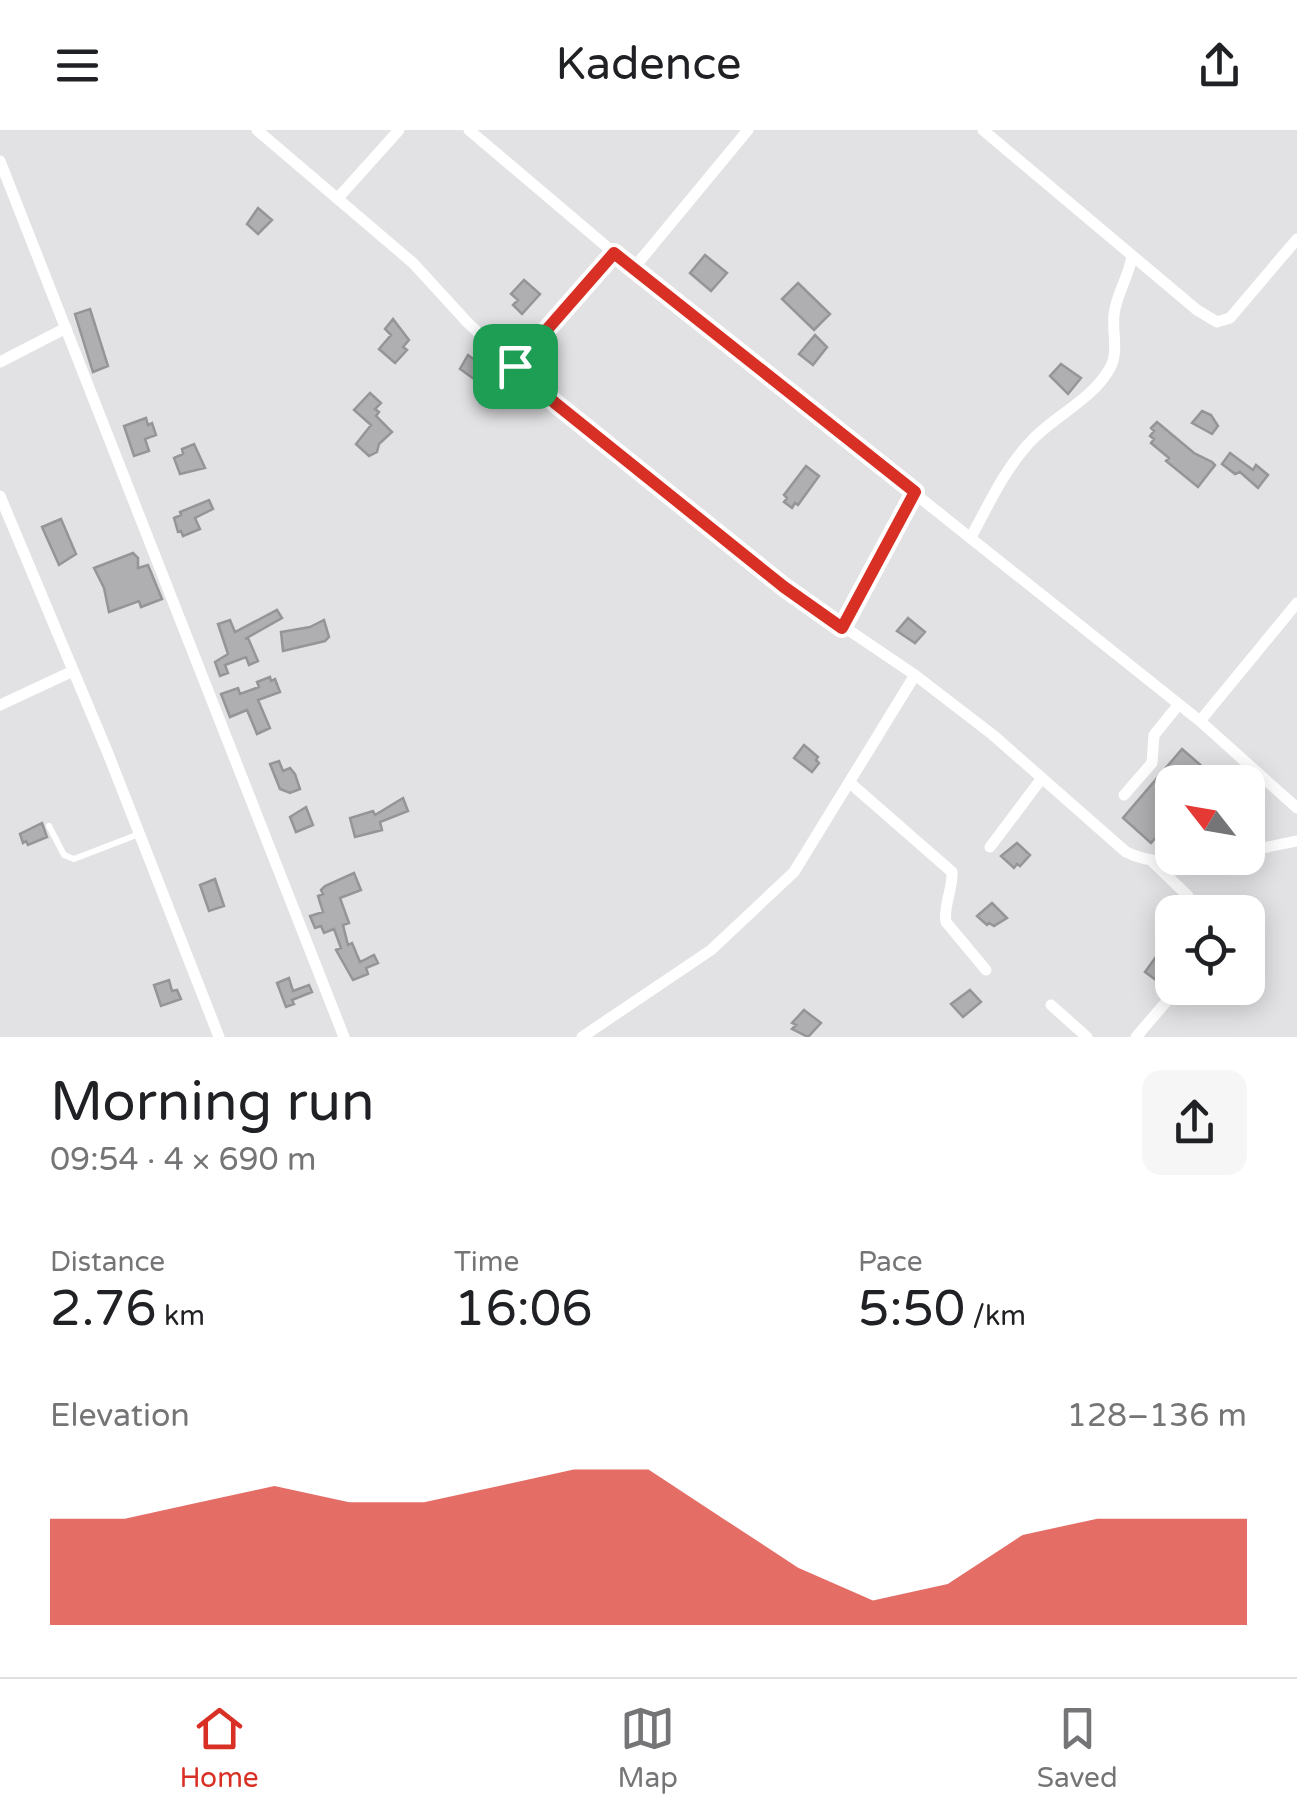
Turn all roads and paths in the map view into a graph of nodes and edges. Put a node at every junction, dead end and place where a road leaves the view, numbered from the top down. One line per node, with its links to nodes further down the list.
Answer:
1 (257, 130): 7 (street)
2 (398, 130): 7 (street)
3 (469, 130): 9 (street)
4 (748, 130): 11 (street)
5 (982, 130): 10 (street)
6 (0, 162): 12 (street)
7 (338, 198): 14 (street)
8 (1297, 238): 10 (street)
9 (614, 253): 11 (street); 14 (street)
10 (1132, 256): 17 (street)
11 (632, 269): 15 (street)
12 (66, 328): 13 (street); 40 (street)
13 (0, 362)
14 (515, 366): 19 (street)
15 (915, 492): 17 (street); 19 (street)
16 (0, 496): 20 (street)
17 (971, 538): 22 (street)
18 (1297, 603): 24 (street)
19 (842, 628): 21 (street)
20 (73, 671): 23 (street); 30 (street)
21 (915, 675): 25 (street); 26 (street)
22 (1179, 704): 24 (street); 27 (street)
23 (0, 705)
24 (1200, 721): 28 (street)
25 (1042, 778): 32 (street); 34 (street)
26 (849, 782): 36 (street); 41 (street)
27 (1124, 794)
28 (1297, 808)
29 (49, 826): 30 (lane)
30 (139, 834): 39 (street)
31 (1297, 841): 33 (street)
32 (990, 847)
33 (1265, 847)
34 (1153, 862): 35 (street)
35 (1187, 895)
36 (986, 970)
37 (1051, 1004): 42 (street)
38 (1165, 1005): 43 (street)
39 (218, 1037)
40 (344, 1037)
41 (582, 1037)
42 (1087, 1037)
43 (1136, 1037)

